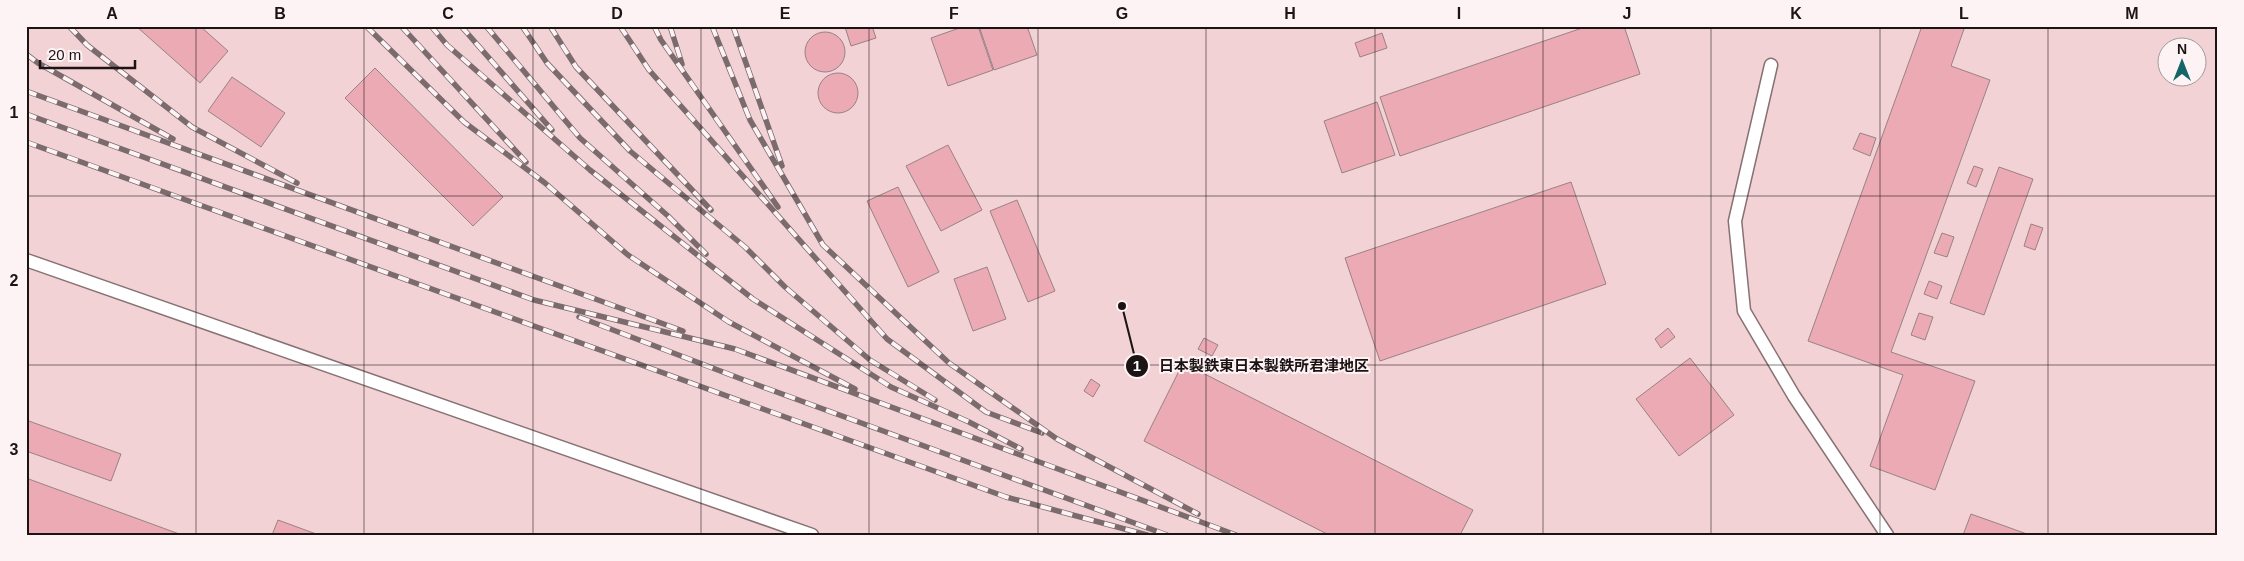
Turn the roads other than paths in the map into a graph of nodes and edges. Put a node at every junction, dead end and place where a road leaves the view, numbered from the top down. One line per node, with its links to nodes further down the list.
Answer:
1 (1771, 65): 4 (lane)
2 (26, 260): 3 (lane)
3 (812, 535)
4 (1887, 535)

